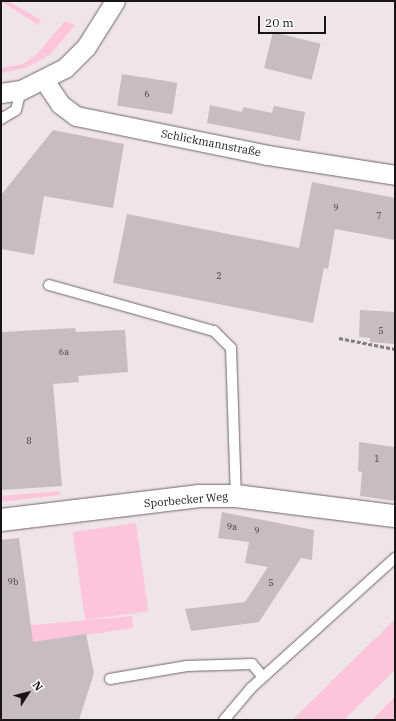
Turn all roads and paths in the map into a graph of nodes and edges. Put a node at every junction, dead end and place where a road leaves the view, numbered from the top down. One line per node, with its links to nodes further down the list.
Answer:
1 (115, 1): 2 (street)
2 (44, 80): 3 (street); 6 (street, Schlickmannstraße)
3 (21, 90): 4 (street); 5 (lane)
4 (1, 93)
5 (1, 119)
6 (395, 175)
7 (49, 285): 10 (lane)
8 (339, 338): 9 (path)
9 (395, 349)
10 (236, 496): 11 (street, Sporbecker Weg); 12 (street, Sporbecker Weg)
11 (395, 516)
12 (1, 520)
13 (395, 558): 14 (lane)
14 (263, 677): 15 (lane); 16 (lane)
15 (110, 679)
16 (224, 720)

